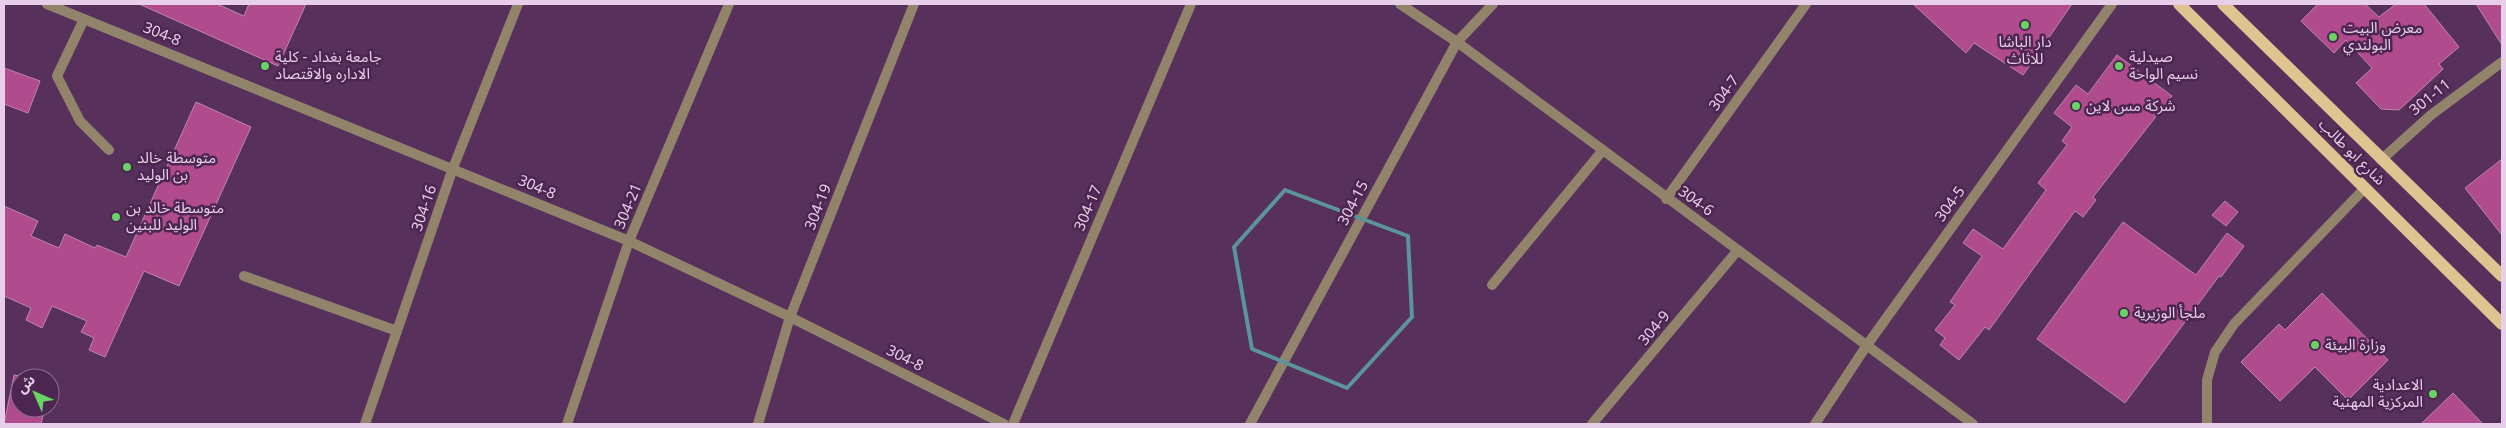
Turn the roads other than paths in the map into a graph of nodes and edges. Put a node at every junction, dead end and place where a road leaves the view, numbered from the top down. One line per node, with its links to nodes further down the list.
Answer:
1 (47, 4): 12 (street, 304-8)
2 (518, 4): 18 (street, 304-16)
3 (729, 4): 21 (street, 304-21)
4 (914, 4): 26 (street, 304-19)
5 (1191, 4): 34 (street, 304-17)
6 (1400, 4): 13 (street, 304-6)
7 (1493, 4): 13 (street, 304-15)
8 (1806, 4): 20 (street, 304-7)
9 (2112, 4): 29 (street, 304-5)
10 (2179, 4): 19 (main road, شارع ابو طالب)
11 (2223, 4): 17 (main road, شارع ابو طالب)
12 (84, 19): 15 (street); 18 (street, 304-8)
13 (1457, 42): 16 (street, 304-6); 35 (street, 304-15)
14 (2502, 62): 17 (street, 301-11)
15 (109, 150)
16 (1603, 150): 20 (street, 304-6); 25 (street)
17 (2381, 160): 24 (main road, شارع ابو طالب)
18 (453, 168): 21 (street, 304-8); 28 (street, 304-16)
19 (2365, 188): 27 (main road, شارع ابو طالب); 39 (street)
20 (1666, 199): 22 (street, 304-6)
21 (629, 242): 26 (street, 304-8); 31 (street, 304-21)
22 (1738, 250): 29 (street, 304-6); 36 (street, 304-9)
23 (244, 276): 28 (street)
24 (2502, 276)
25 (1492, 285)
26 (790, 318): 32 (street, 304-19); 33 (street, 304-8)
27 (2502, 324)
28 (397, 330): 30 (street, 304-16)
29 (1867, 346): 37 (street, 304-5); 38 (street, 304-6)
30 (365, 424)
31 (567, 424)
32 (758, 424)
33 (1004, 424)
34 (1013, 424)
35 (1250, 424)
36 (1592, 424)
37 (1815, 424)
38 (1974, 424)
39 (2207, 424)

